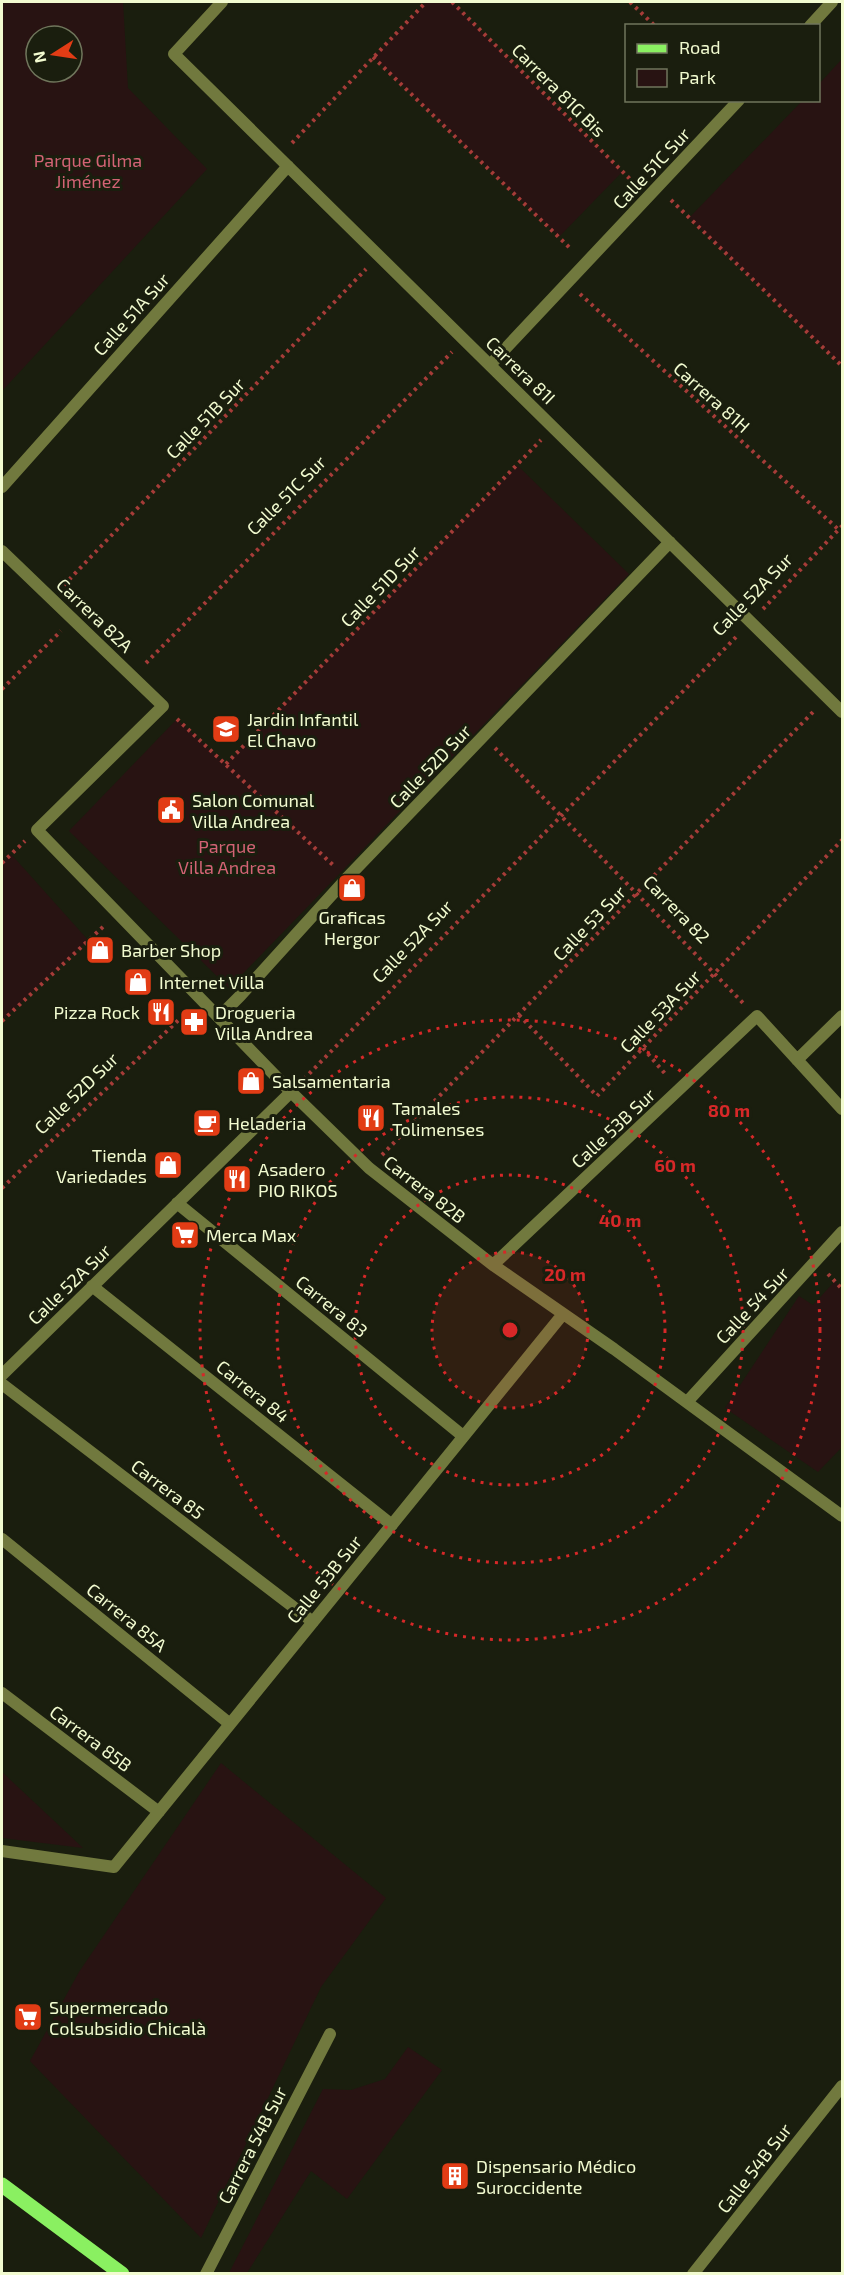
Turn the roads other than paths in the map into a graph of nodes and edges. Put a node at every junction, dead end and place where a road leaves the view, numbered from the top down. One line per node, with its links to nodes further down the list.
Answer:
1 (222, 2): 5 (street, Carrera 81I)
2 (832, 2): 3 (street)
3 (812, 24)
4 (737, 102): 6 (street, Calle 51C Sur)
5 (283, 161): 6 (street, Carrera 81I); 7 (street, Calle 51A Sur)
6 (490, 365): 8 (street, Carrera 81I)
7 (2, 487)
8 (670, 542): 10 (street, Carrera 81I); 13 (street, Calle 52D Sur)
9 (2, 551): 11 (street, Carrera 82A)
10 (843, 712)
11 (37, 830): 13 (street, Carrera 82B)
12 (843, 1016): 14 (street)
13 (219, 1017): 15 (street, Carrera 82B)
14 (797, 1059): 16 (street); 19 (street, Calle 53B Sur)
15 (291, 1092): 17 (street, Calle 52A Sur); 19 (street, Carrera 82B)
16 (843, 1109)
17 (177, 1203): 20 (street, Calle 52A Sur); 25 (street, Carrera 83)
18 (843, 1232): 24 (street, Calle 54 Sur)
19 (494, 1265): 21 (street, Carrera 82B)
20 (92, 1286): 22 (street, Calle 52A Sur); 27 (street, Carrera 84)
21 (563, 1314): 24 (street, Carrera 82B); 25 (street, Calle 53B Sur)
22 (2, 1375)
23 (2, 1384): 29 (street, Carrera 85)
24 (687, 1402): 26 (street, Carrera 82B)
25 (463, 1436): 27 (street, Calle 53B Sur)
26 (843, 1516)
27 (392, 1525): 29 (street, Calle 53B Sur)
28 (2, 1539): 31 (street, Carrera 85A)
29 (313, 1622): 31 (street, Calle 53B Sur)
30 (2, 1693): 32 (street, Carrera 85B)
31 (230, 1724): 32 (street, Calle 53B Sur)
32 (159, 1812): 33 (street, Calle 53B Sur)
33 (2, 1851)
34 (330, 2034): 38 (street, Carrera 54B Sur)
35 (843, 2086): 39 (street, Calle 54B Sur)
36 (2, 2185): 37 (main road)
37 (122, 2274)
38 (206, 2274)
39 (693, 2274)

